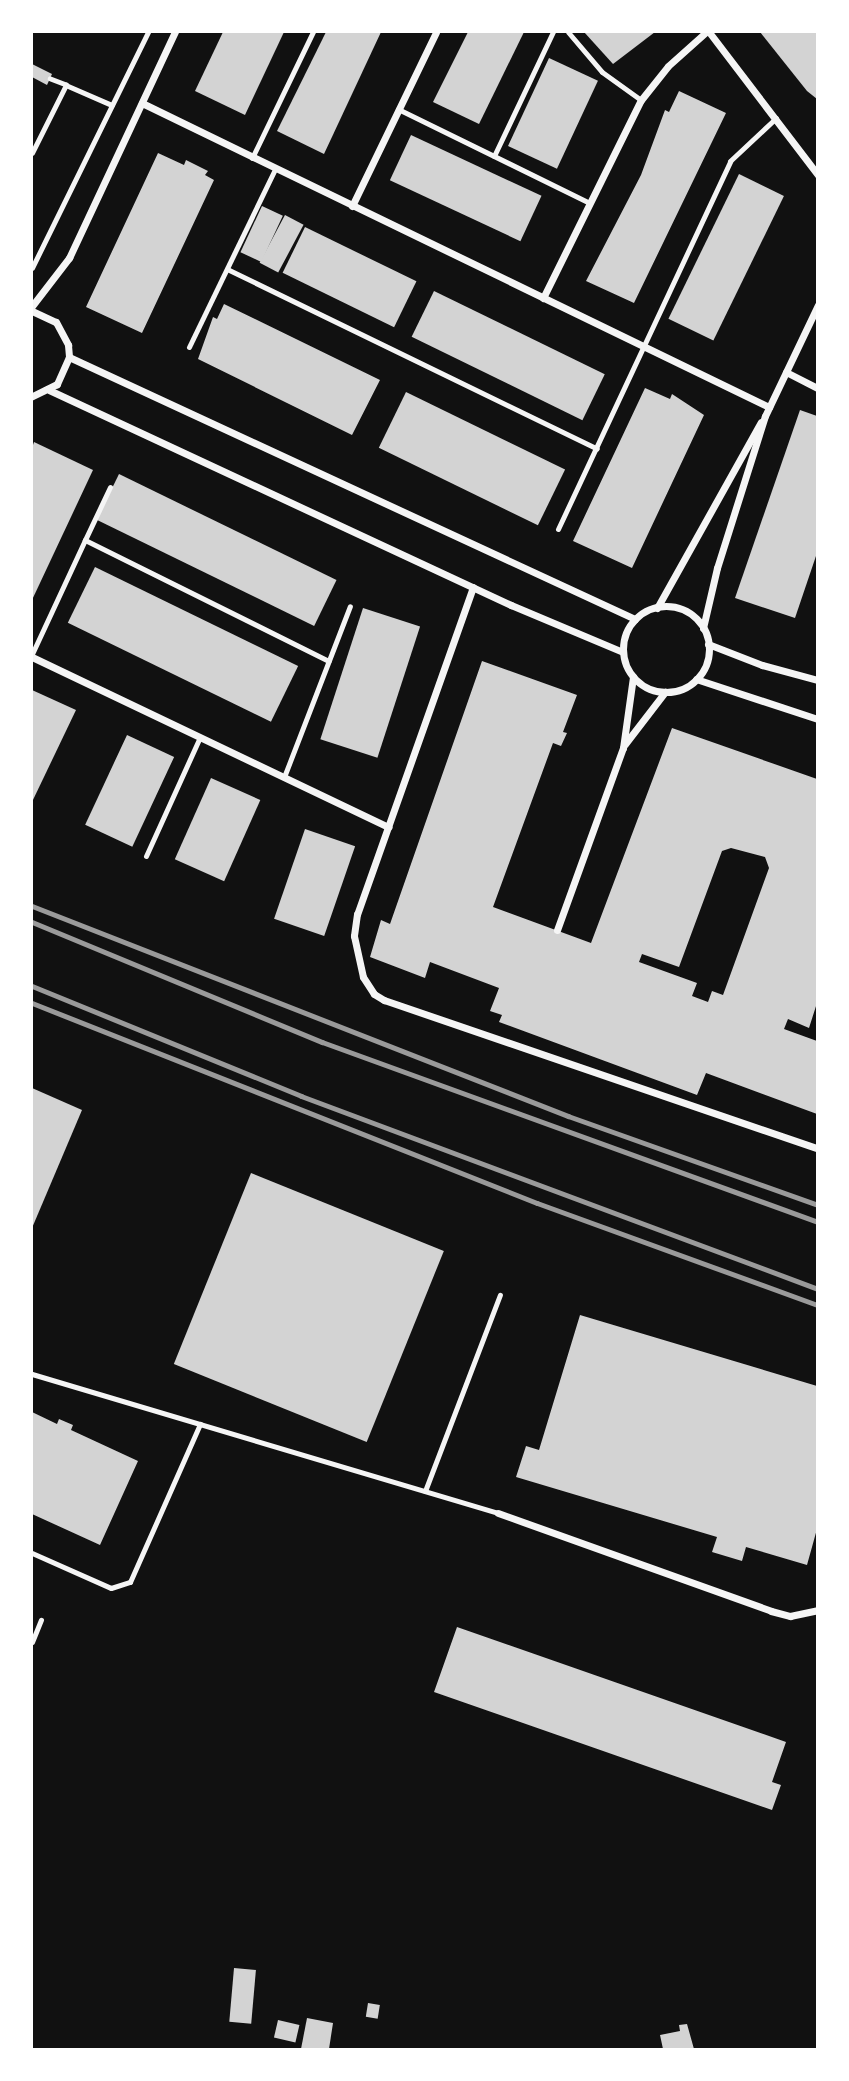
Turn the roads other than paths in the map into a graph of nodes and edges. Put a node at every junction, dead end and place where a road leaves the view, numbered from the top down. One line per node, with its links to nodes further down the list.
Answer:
1 (175, 32): 8 (street)
2 (313, 32): 12 (lane)
3 (436, 32): 9 (street)
4 (553, 32): 11 (lane)
5 (568, 32): 7 (lane)
6 (708, 32): 7 (street); 10 (street)
7 (641, 100): 15 (street)
8 (142, 103): 12 (street); 20 (street)
9 (398, 109): 11 (lane); 16 (street)
10 (776, 117): 14 (street); 22 (lane)
11 (494, 156): 15 (lane)
12 (252, 158): 13 (street)
13 (275, 169): 16 (street); 17 (lane)
14 (817, 175)
15 (590, 204): 18 (street)
16 (352, 206): 18 (street)
17 (227, 269): 21 (lane); 30 (lane)
18 (543, 298): 22 (street)
19 (817, 305): 24 (street)
20 (32, 309): 23 (street)
21 (190, 347)
22 (646, 348): 28 (street); 30 (lane)
23 (69, 358): 26 (street); 37 (street)
24 (786, 372): 25 (street); 28 (street)
25 (817, 387)
26 (49, 390): 27 (street); 34 (street)
27 (32, 396)
28 (769, 407): 29 (street)
29 (765, 416): 36 (street); 38 (street)
30 (597, 449): 32 (lane)
31 (110, 487): 33 (lane)
32 (558, 529)
33 (85, 540): 41 (lane); 42 (lane)
34 (473, 587): 40 (street); 51 (street)
35 (350, 606): 42 (lane)
36 (657, 608): 37 (street); 38 (street)
37 (635, 620): 40 (street)
38 (703, 628): 39 (street)
39 (708, 644): 44 (street); 45 (street)
40 (623, 652): 43 (street)
41 (32, 656): 48 (street)
42 (329, 662): 50 (lane)
43 (633, 677): 46 (street); 49 (street)
44 (696, 679): 46 (street); 47 (street)
45 (817, 680)
46 (665, 692): 49 (street)
47 (817, 719)
48 (200, 737): 50 (street); 52 (lane)
49 (623, 748): 53 (street)
50 (284, 778): 51 (street)
51 (388, 827): 54 (street)
52 (146, 856)
53 (557, 930)
54 (817, 1149)
55 (500, 1295): 58 (lane)
56 (32, 1374): 57 (lane)
57 (201, 1424): 58 (lane); 60 (lane)
58 (425, 1491): 59 (lane)
59 (498, 1513): 61 (street)
60 (32, 1553)
61 (817, 1610)
62 (41, 1620): 63 (lane)
63 (32, 1642)

